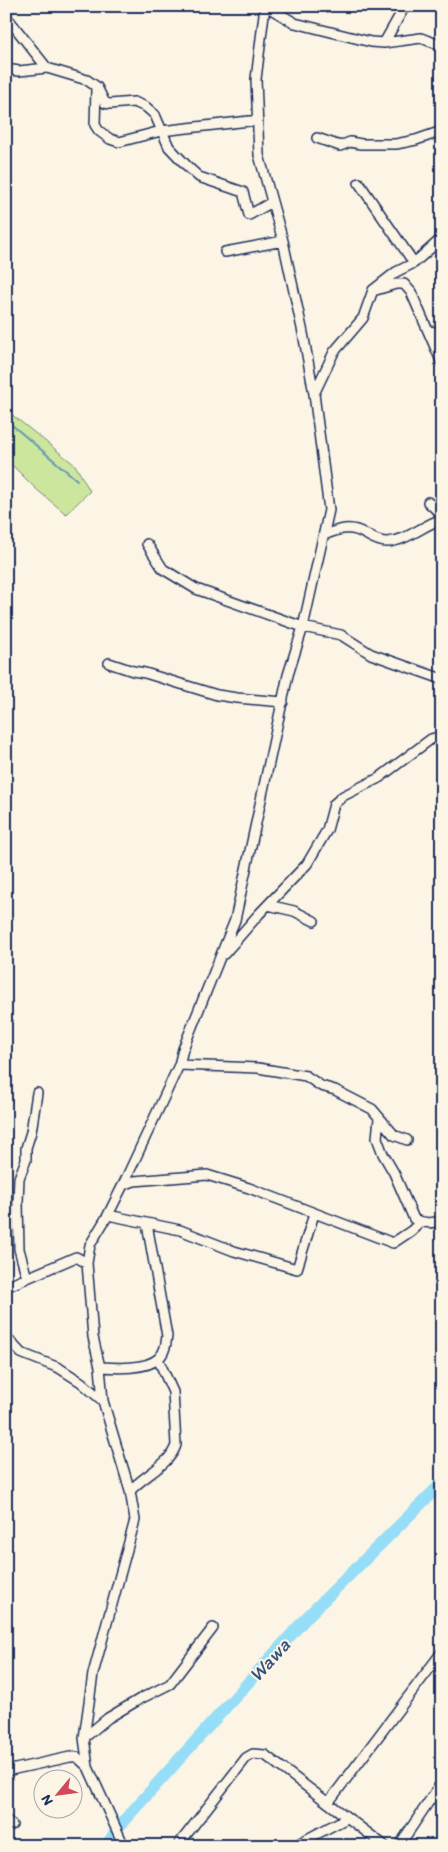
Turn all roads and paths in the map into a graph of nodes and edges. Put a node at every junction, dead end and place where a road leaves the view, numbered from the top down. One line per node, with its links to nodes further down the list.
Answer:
1 (265, 6): 4 (street); 9 (street)
2 (405, 6): 4 (street)
3 (6, 16): 6 (street)
4 (384, 43): 5 (street)
5 (442, 46)
6 (47, 68): 7 (street); 8 (street)
7 (6, 69)
8 (96, 88): 10 (street); 10 (street)
9 (258, 120): 10 (street); 14 (street)
10 (162, 131): 14 (street)
11 (442, 134): 12 (street)
12 (317, 138)
13 (359, 183): 18 (street)
14 (272, 202): 16 (street)
15 (442, 238): 18 (street)
16 (283, 240): 17 (street); 24 (street)
17 (225, 252)
18 (414, 263): 19 (street)
19 (373, 290): 20 (street); 23 (street)
20 (428, 331): 21 (street); 22 (street)
21 (442, 333)
22 (442, 363)
23 (325, 372): 24 (street); 25 (street)
24 (311, 380): 25 (street)
25 (314, 394): 29 (street)
26 (428, 502): 27 (street)
27 (442, 515)
28 (442, 519): 29 (street)
29 (324, 535): 31 (street)
30 (147, 544): 31 (street)
31 (303, 627): 33 (street); 34 (street)
32 (109, 662): 34 (street)
33 (442, 680)
34 (283, 702): 38 (street)
35 (442, 736): 36 (street)
36 (268, 905): 37 (street); 38 (street)
37 (314, 921)
38 (221, 957): 39 (street)
39 (179, 1064): 41 (street); 43 (street)
40 (37, 1093): 52 (street)
41 (379, 1118): 42 (street); 47 (street)
42 (407, 1140)
43 (123, 1185): 44 (street); 45 (street)
44 (314, 1214): 47 (street); 48 (street)
45 (108, 1215): 48 (street); 49 (street)
46 (442, 1220): 47 (street)
47 (421, 1222)
48 (147, 1224): 55 (street)
49 (90, 1245): 50 (street); 51 (street)
50 (76, 1256): 51 (street); 52 (street)
51 (87, 1263): 56 (street)
52 (27, 1278): 53 (street)
53 (6, 1287)
54 (6, 1337): 57 (street)
55 (158, 1359): 56 (street); 58 (street)
56 (100, 1366): 57 (street)
57 (103, 1401): 58 (street)
58 (130, 1491): 61 (street)
59 (212, 1628): 61 (street)
60 (440, 1658): 65 (street)
61 (84, 1738): 62 (street)
62 (88, 1767): 63 (street); 68 (street)
63 (6, 1770)
64 (442, 1782): 71 (street)
65 (328, 1803): 66 (street); 67 (street)
66 (347, 1818): 69 (street); 70 (street)
67 (179, 1844)
68 (124, 1846)
69 (294, 1846)
70 (385, 1846)
71 (398, 1846)

